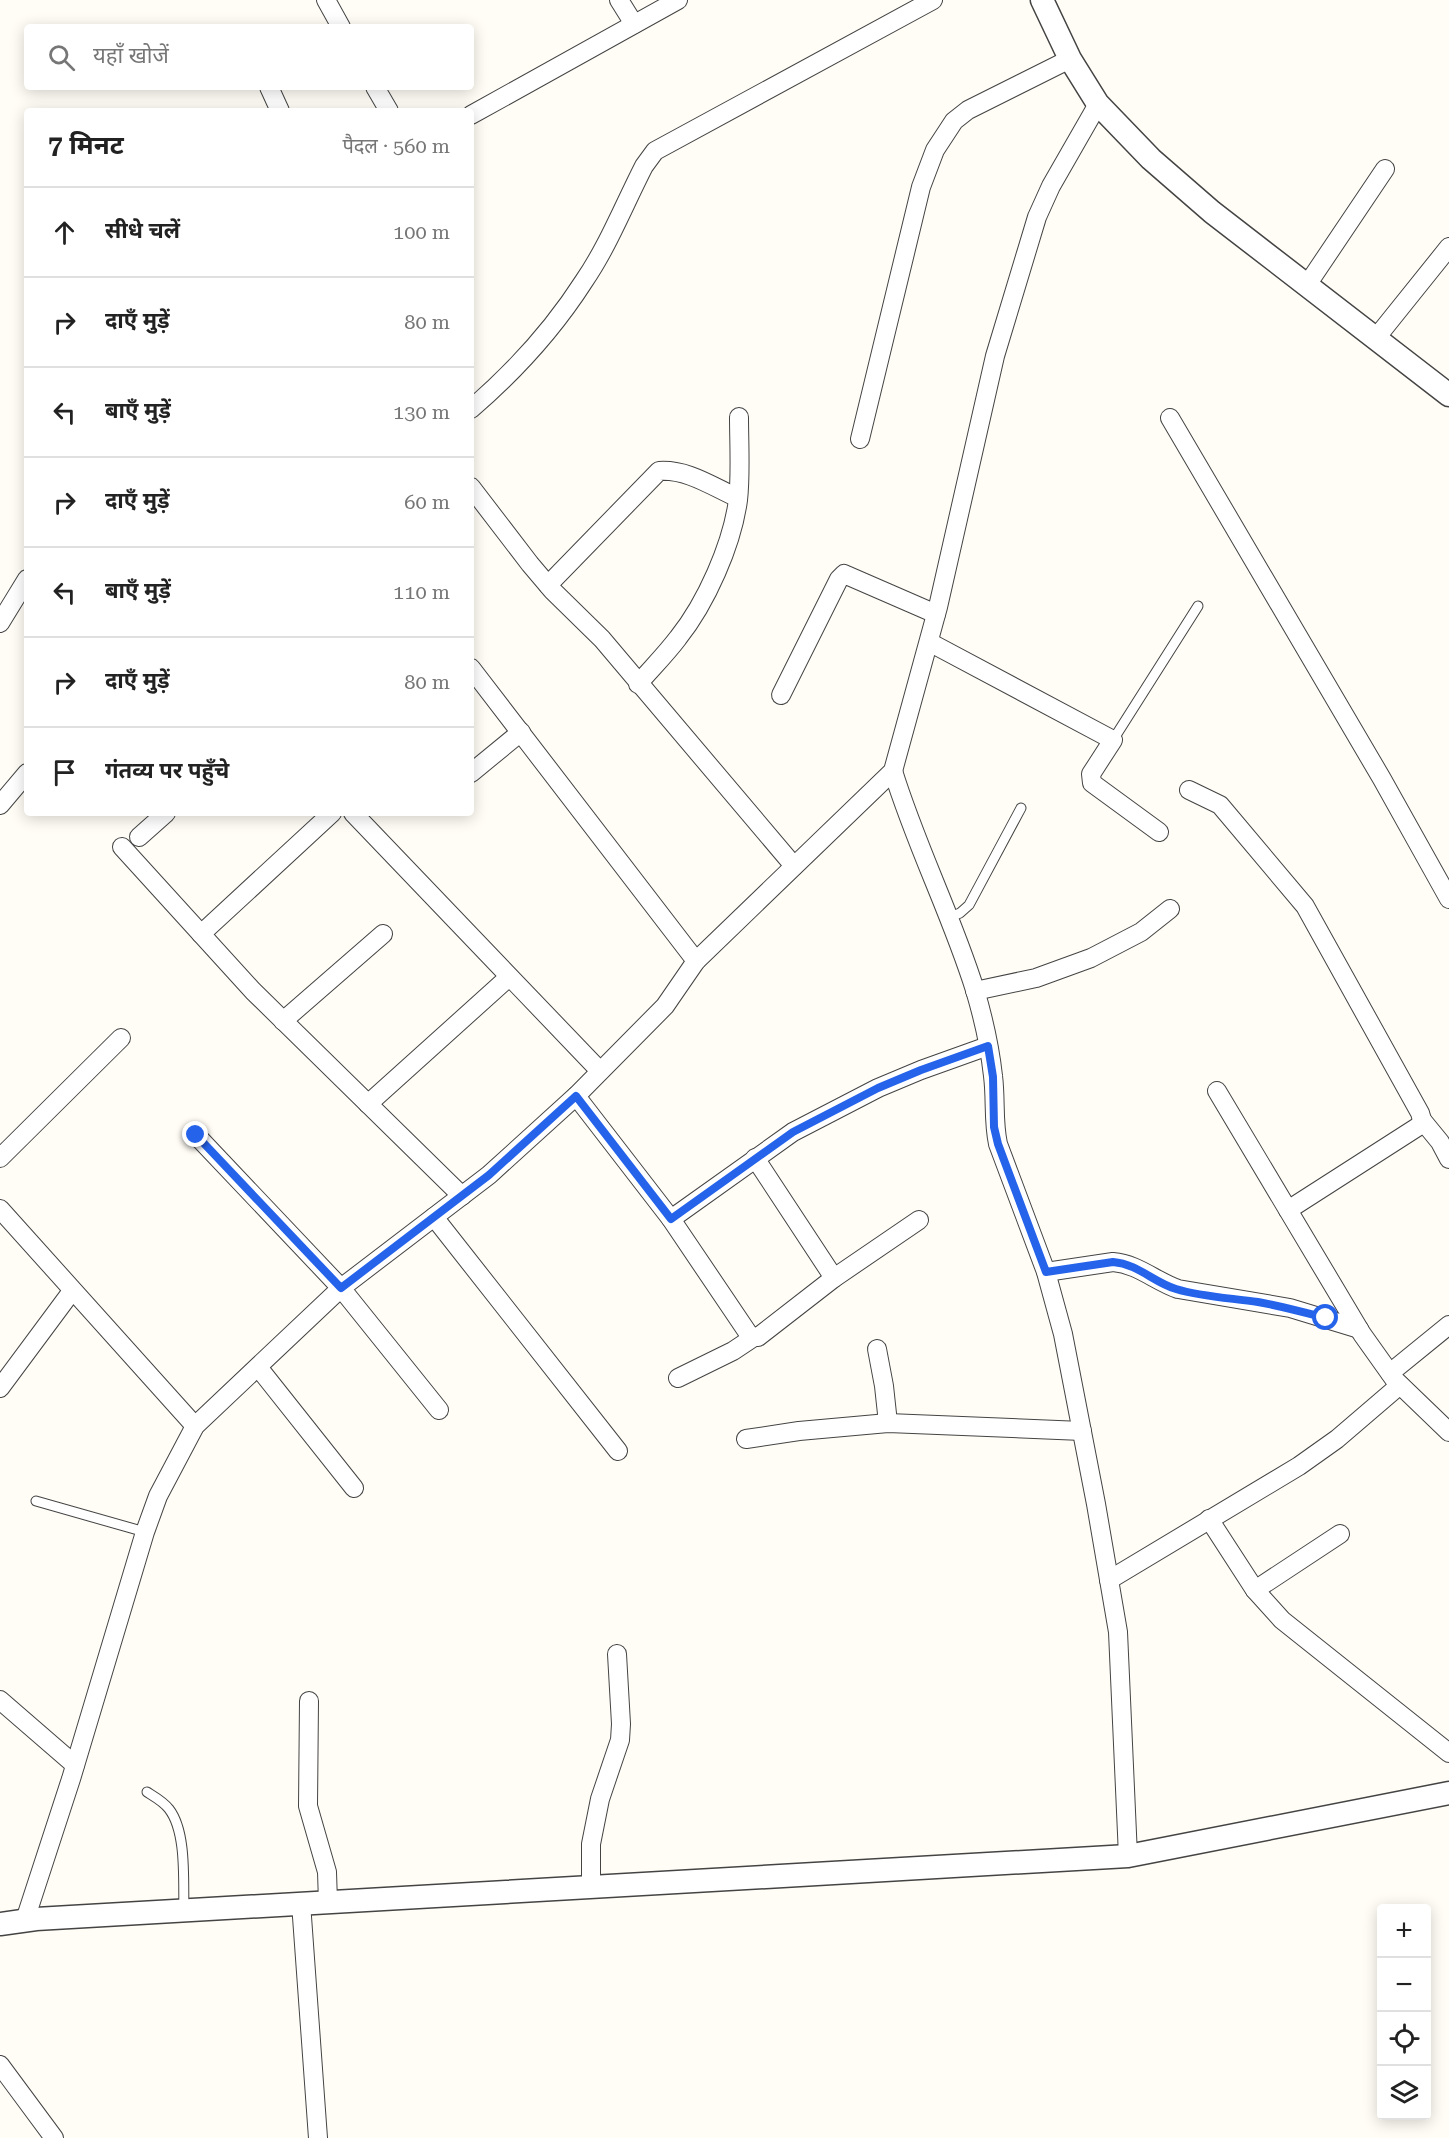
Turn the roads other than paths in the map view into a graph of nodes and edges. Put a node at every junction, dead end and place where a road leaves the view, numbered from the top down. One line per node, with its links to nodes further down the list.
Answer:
1 (326, 0): 6 (street)
2 (619, 0): 7 (street)
3 (678, 0): 7 (street)
4 (933, 0): 20 (street)
5 (1042, 0): 8 (street)
6 (339, 24)
7 (634, 24): 14 (street)
8 (1070, 59): 11 (street); 23 (street)
9 (270, 90): 12 (street)
10 (377, 90): 13 (street)
11 (1098, 104): 17 (street); 29 (street)
12 (279, 108)
13 (387, 108)
14 (474, 113)
15 (1385, 169): 17 (street)
16 (1449, 247): 18 (street)
17 (1307, 285): 18 (street)
18 (1376, 338): 19 (street)
19 (1449, 394)
20 (474, 406)
21 (739, 417): 25 (street)
22 (1170, 418): 50 (street)
23 (860, 439)
24 (474, 491): 27 (street)
25 (738, 498): 27 (street); 33 (street)
26 (24, 584): 30 (street)
27 (548, 585): 33 (street)
28 (1198, 606): 36 (lane)
29 (936, 614): 31 (street); 34 (street)
30 (0, 623)
31 (929, 642): 36 (street); 38 (street)
32 (474, 672): 35 (street)
33 (638, 684): 49 (street)
34 (781, 695)
35 (521, 732): 37 (street); 55 (street)
36 (1113, 740): 46 (street)
37 (474, 771)
38 (893, 771): 49 (street); 52 (street)
39 (24, 777): 41 (street)
40 (1189, 790): 65 (street)
41 (0, 805)
42 (1021, 808): 52 (lane)
43 (163, 816): 47 (street)
44 (329, 816): 53 (street)
45 (356, 816): 56 (street)
46 (1159, 831)
47 (139, 837)
48 (122, 847): 53 (street)
49 (794, 866): 55 (street)
50 (1449, 899)
51 (1170, 909): 57 (street)
52 (948, 918): 57 (street)
53 (201, 934): 58 (street)
54 (383, 934): 58 (street)
55 (696, 961): 61 (street)
56 (509, 977): 61 (street); 64 (street)
57 (975, 991): 60 (street)
58 (284, 1021): 64 (street)
59 (122, 1038): 67 (street)
60 (988, 1046): 68 (street); 76 (street)
61 (600, 1071): 63 (street)
62 (1217, 1091): 71 (street)
63 (576, 1096): 70 (street); 73 (street)
64 (368, 1104): 70 (street)
65 (1422, 1120): 69 (street); 71 (street)
66 (196, 1135): 78 (street)
67 (0, 1158)
68 (754, 1158): 73 (street); 77 (street)
69 (1449, 1159)
70 (462, 1196): 72 (street)
71 (1288, 1210): 81 (street)
72 (434, 1217): 78 (street); 94 (street)
73 (671, 1219): 82 (street)
74 (3, 1220): 79 (street)
75 (919, 1220): 77 (street)
76 (1046, 1272): 81 (street); 91 (street)
77 (834, 1278): 82 (street)
78 (341, 1288): 84 (street); 88 (street)
79 (72, 1291): 87 (street); 90 (street)
80 (1449, 1325): 86 (street)
81 (1359, 1329): 86 (street)
82 (754, 1337): 85 (street)
83 (877, 1349): 89 (street)
84 (258, 1367): 90 (street); 95 (street)
85 (678, 1378)
86 (1395, 1379): 92 (street); 97 (street)
87 (0, 1388)
88 (440, 1410)
89 (888, 1423): 91 (street); 93 (street)
90 (195, 1426): 98 (street)
91 (1082, 1431): 100 (street)
92 (1449, 1432)
93 (746, 1439)
94 (618, 1451)
95 (354, 1488)
96 (36, 1501): 98 (lane)
97 (1209, 1519): 100 (street); 101 (street)
98 (145, 1532): 106 (street)
99 (1340, 1534): 101 (street)
100 (1109, 1580): 109 (street)
101 (1255, 1590): 105 (street)
102 (617, 1654): 110 (street)
103 (0, 1700): 106 (street)
104 (309, 1701): 111 (street)
105 (1449, 1753)
106 (75, 1766): 114 (street)
107 (147, 1792): 113 (lane)
108 (1449, 1793): 109 (street)
109 (1128, 1856): 110 (street)
110 (591, 1887): 111 (street)
111 (328, 1902): 112 (street)
112 (301, 1904): 113 (street); 118 (street)
113 (184, 1910): 114 (street)
114 (25, 1920): 115 (street)
115 (0, 1924)
116 (0, 2066): 117 (street)
117 (54, 2138)
118 (318, 2138)

